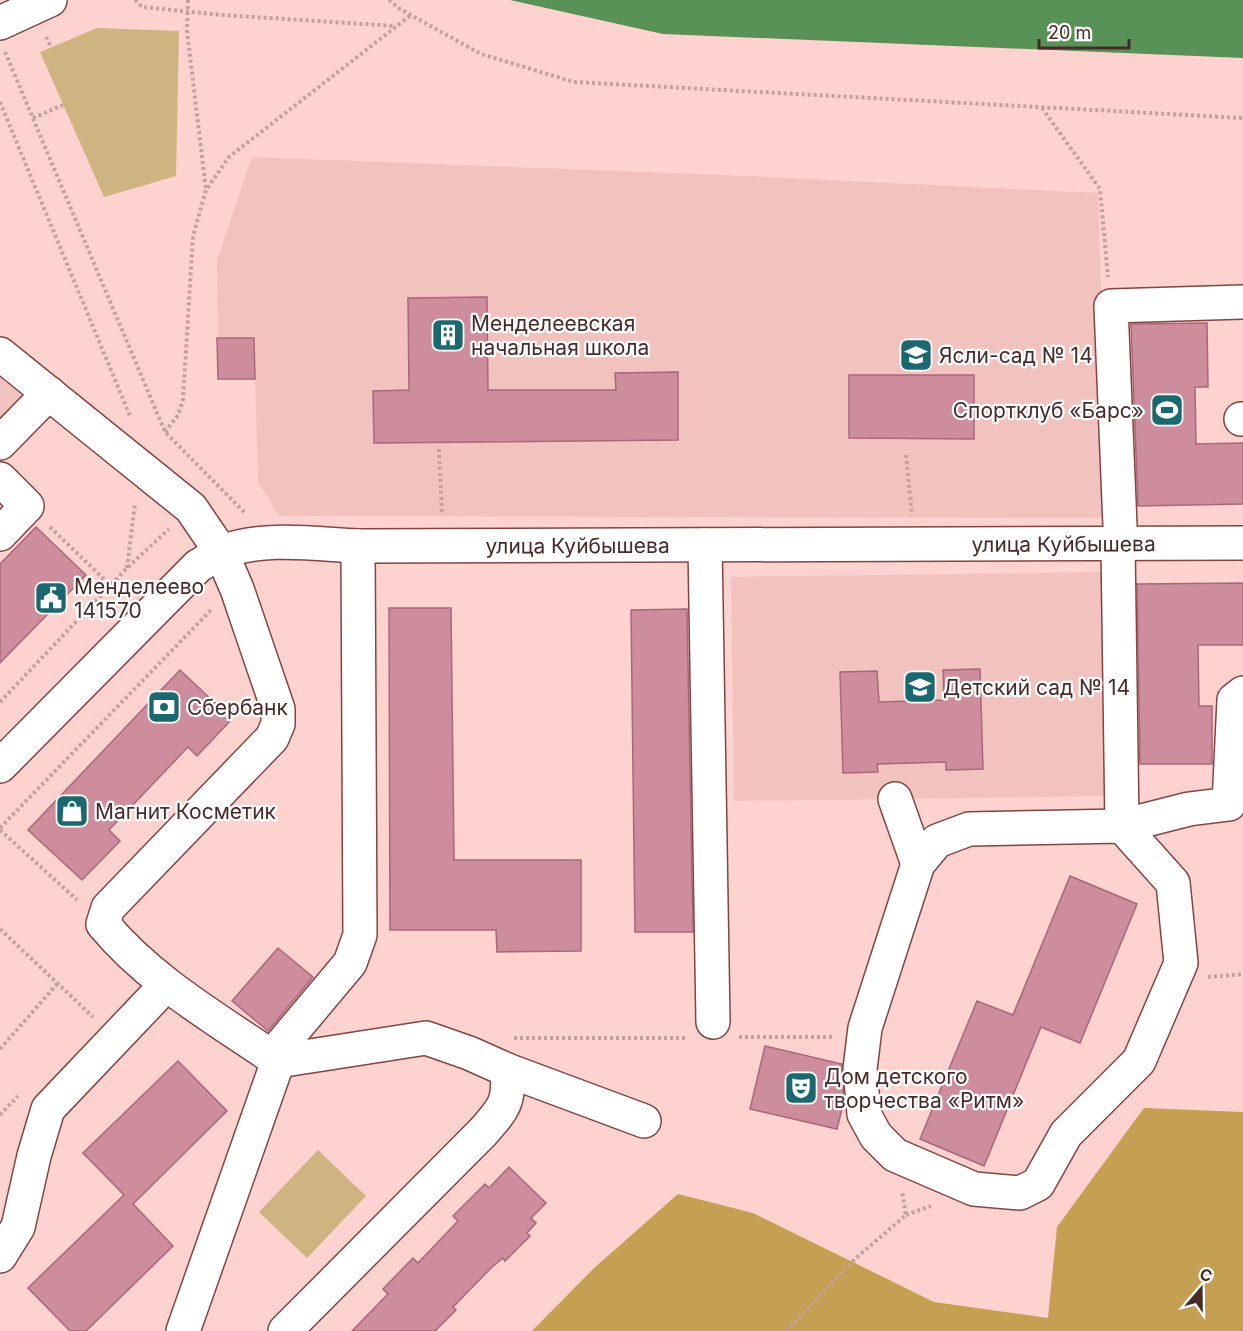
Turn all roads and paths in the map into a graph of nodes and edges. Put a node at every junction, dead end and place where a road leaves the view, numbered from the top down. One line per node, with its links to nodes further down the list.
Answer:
1 (50, 0): 8 (street)
2 (135, 0): 5 (path)
3 (188, 0): 5 (path)
4 (389, 0): 6 (path)
5 (188, 11): 7 (path); 14 (path)
6 (411, 15): 7 (path); 11 (path)
7 (396, 27): 14 (path)
8 (2, 36): 12 (path)
9 (0, 102): 22 (path)
10 (63, 105): 12 (path)
11 (1042, 107): 13 (path); 16 (path)
12 (33, 118): 19 (path)
13 (1243, 118)
14 (206, 190): 19 (path)
15 (1243, 302): 16 (street)
16 (1111, 306): 28 (street)
17 (0, 354): 18 (street)
18 (49, 393): 20 (street); 22 (street)
19 (165, 432): 26 (path)
20 (0, 443)
21 (439, 449): 30 (path)
22 (140, 465): 25 (street); 34 (path)
23 (0, 479): 24 (street)
24 (27, 506): 27 (street); 35 (path)
25 (191, 508): 33 (street); 34 (path)
26 (264, 532): 32 (street, улица Куйбышева); 33 (street, улица Куйбышева)
27 (0, 534)
28 (1119, 535): 29 (street, улица Куйбышева); 31 (street, улица Куйбышева); 41 (street)
29 (1243, 543)
30 (443, 545): 31 (street, улица Куйбышева); 32 (street, улица Куйбышева)
31 (705, 545): 48 (street)
32 (358, 546): 53 (street)
33 (221, 552): 36 (street); 39 (street, улица Куйбышева)
34 (127, 568): 35 (path)
35 (111, 586): 38 (path)
36 (237, 589): 42 (path); 45 (street)
37 (1243, 693): 41 (street)
38 (0, 702)
39 (0, 766)
40 (895, 799): 43 (street)
41 (1122, 826): 43 (street); 56 (street)
42 (0, 829): 45 (path)
43 (918, 864): 49 (street)
44 (0, 929): 46 (path)
45 (109, 932): 47 (street)
46 (58, 983): 51 (path); 52 (path)
47 (166, 985): 51 (street); 53 (street)
48 (713, 1032): 49 (path); 50 (path)
49 (864, 1037): 56 (street)
50 (510, 1038)
51 (116, 1039): 57 (street)
52 (0, 1049)
53 (278, 1061): 54 (street); 58 (street)
54 (507, 1070): 55 (street); 59 (street)
55 (644, 1121)
56 (895, 1155): 60 (path)
57 (0, 1256)
58 (183, 1331)
59 (285, 1331)
60 (786, 1331)

